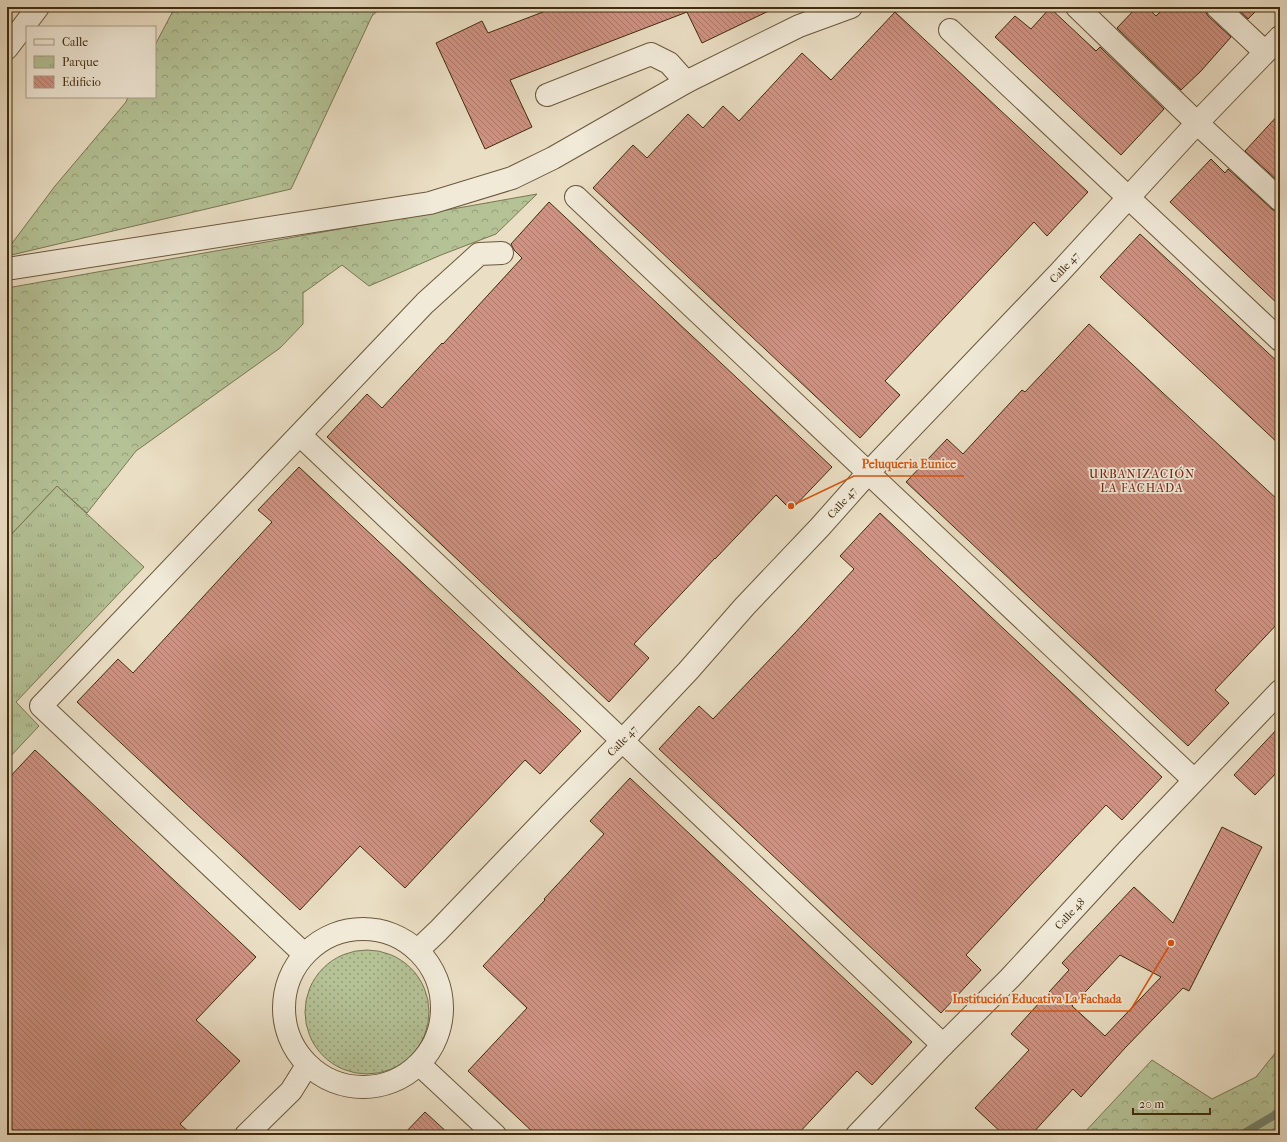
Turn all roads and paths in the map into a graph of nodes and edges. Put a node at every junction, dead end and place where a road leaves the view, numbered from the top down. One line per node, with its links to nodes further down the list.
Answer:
1 (38, 7): 7 (street)
2 (851, 7): 8 (street)
3 (1077, 7): 10 (street)
4 (1217, 7): 6 (street)
5 (950, 30): 12 (street)
6 (1273, 45): 10 (street, Calle 47)
7 (7, 48)
8 (686, 82): 9 (street); 15 (street)
9 (547, 95)
10 (1197, 123): 12 (street, Calle 47); 13 (street)
11 (576, 197): 18 (street)
12 (1128, 197): 16 (street); 18 (street, Calle 47)
13 (1280, 200)
14 (502, 253): 17 (street)
15 (7, 269)
16 (1280, 340)
17 (300, 435): 20 (street); 23 (street)
18 (868, 473): 20 (street, Calle 47); 21 (street)
19 (1280, 691): 21 (street, Calle 48)
20 (622, 741): 22 (street, Calle 47); 24 (street)
21 (1194, 780): 24 (street, Calle 48)
22 (419, 949): 23 (street); 25 (street)
23 (303, 953): 26 (street)
24 (943, 1045): 29 (street, Calle 48)
25 (420, 1064): 26 (street); 28 (street)
26 (306, 1067): 27 (street)
27 (246, 1135)
28 (495, 1135)
29 (857, 1135)

